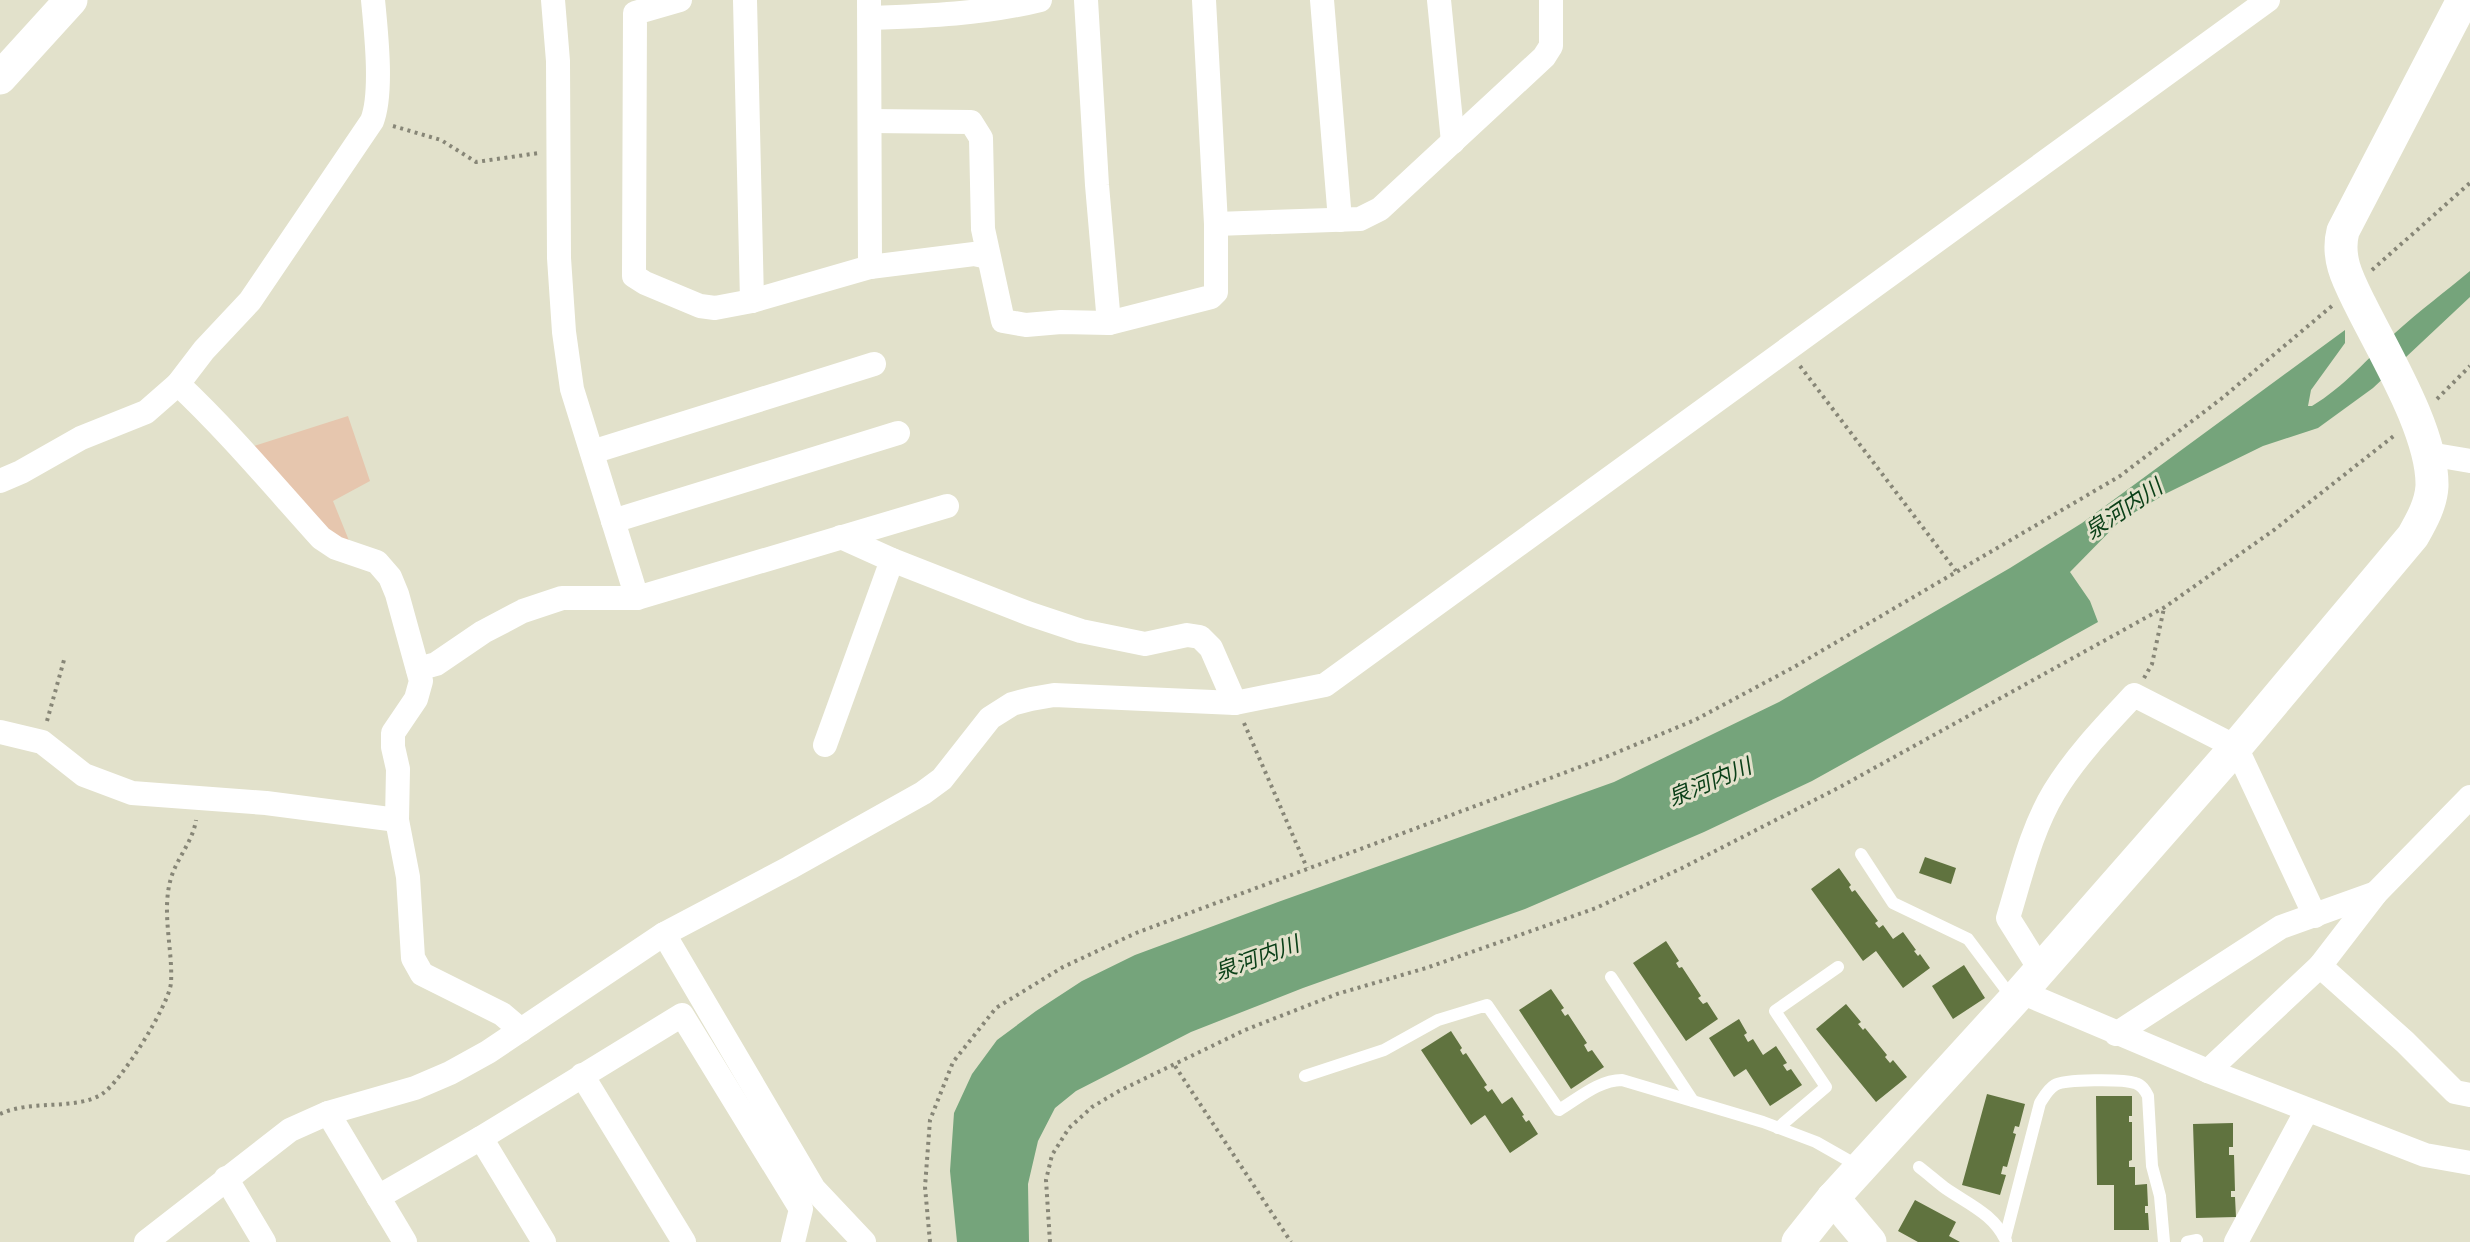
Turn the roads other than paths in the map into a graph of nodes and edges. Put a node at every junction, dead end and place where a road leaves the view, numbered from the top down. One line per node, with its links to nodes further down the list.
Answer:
1 (71, 0): 15 (street)
2 (373, 0): 25 (street)
3 (553, 0): 27 (street)
4 (680, 0): 22 (street)
5 (745, 0): 22 (street)
6 (1040, 0): 14 (street)
7 (1086, 0): 23 (street)
8 (1204, 0): 19 (street)
9 (1322, 0): 18 (street)
10 (1439, 0): 17 (street)
11 (1551, 0): 17 (street)
12 (2268, 0): 37 (street)
13 (2463, 0): 28 (street)
14 (870, 9): 16 (street)
15 (0, 78)
16 (870, 121): 20 (street); 21 (street)
17 (1453, 142): 18 (street)
18 (1340, 220): 19 (street)
19 (1216, 224): 23 (street)
20 (988, 257): 21 (street); 23 (street)
21 (870, 267): 22 (street)
22 (752, 301)
23 (1109, 323)
24 (874, 364): 27 (street)
25 (178, 384): 30 (street); 36 (street)
26 (898, 433): 32 (street)
27 (592, 452): 32 (street)
28 (2429, 454): 29 (street); 40 (street)
29 (2470, 461)
30 (0, 481)
31 (947, 506): 33 (street)
32 (613, 521): 35 (street)
33 (841, 537): 34 (street); 35 (street)
34 (892, 560): 37 (street); 39 (street)
35 (637, 598): 36 (street)
36 (418, 669): 42 (street)
37 (1235, 703): 46 (street)
38 (0, 732): 42 (street)
39 (825, 745)
40 (2236, 747): 45 (street); 50 (street); 50 (street)
41 (2470, 797): 44 (street)
42 (397, 820): 51 (street)
43 (1861, 854): 50 (lane)
44 (2377, 892): 45 (street); 47 (street)
45 (2315, 916): 52 (street)
46 (664, 934): 51 (street); 75 (street)
47 (2320, 966): 53 (street); 56 (street)
48 (1838, 967): 60 (lane)
49 (1611, 976): 57 (lane)
50 (2025, 987): 52 (street); 64 (street)
51 (521, 1030): 59 (street)
52 (2116, 1034): 53 (street)
53 (2208, 1071): 58 (street)
54 (582, 1075): 61 (street); 73 (street); 74 (street)
55 (1305, 1076): 57 (lane)
56 (2470, 1095)
57 (1693, 1101): 60 (lane)
58 (2307, 1110): 62 (street); 79 (street)
59 (328, 1113): 65 (street); 66 (street)
60 (1778, 1128): 64 (lane)
61 (481, 1138): 66 (street); 72 (street)
62 (2470, 1163)
63 (1919, 1167): 68 (lane)
64 (1861, 1168): 67 (street)
65 (226, 1178): 69 (street); 70 (street)
66 (378, 1197): 71 (street)
67 (1833, 1198): 76 (street); 77 (street)
68 (2006, 1240): 78 (lane)
69 (146, 1242)
70 (264, 1242)
71 (405, 1242)
72 (544, 1242)
73 (684, 1242)
74 (793, 1242)
75 (864, 1242)
76 (1798, 1242)
77 (1870, 1242)
78 (2163, 1242)
79 (2236, 1242)

